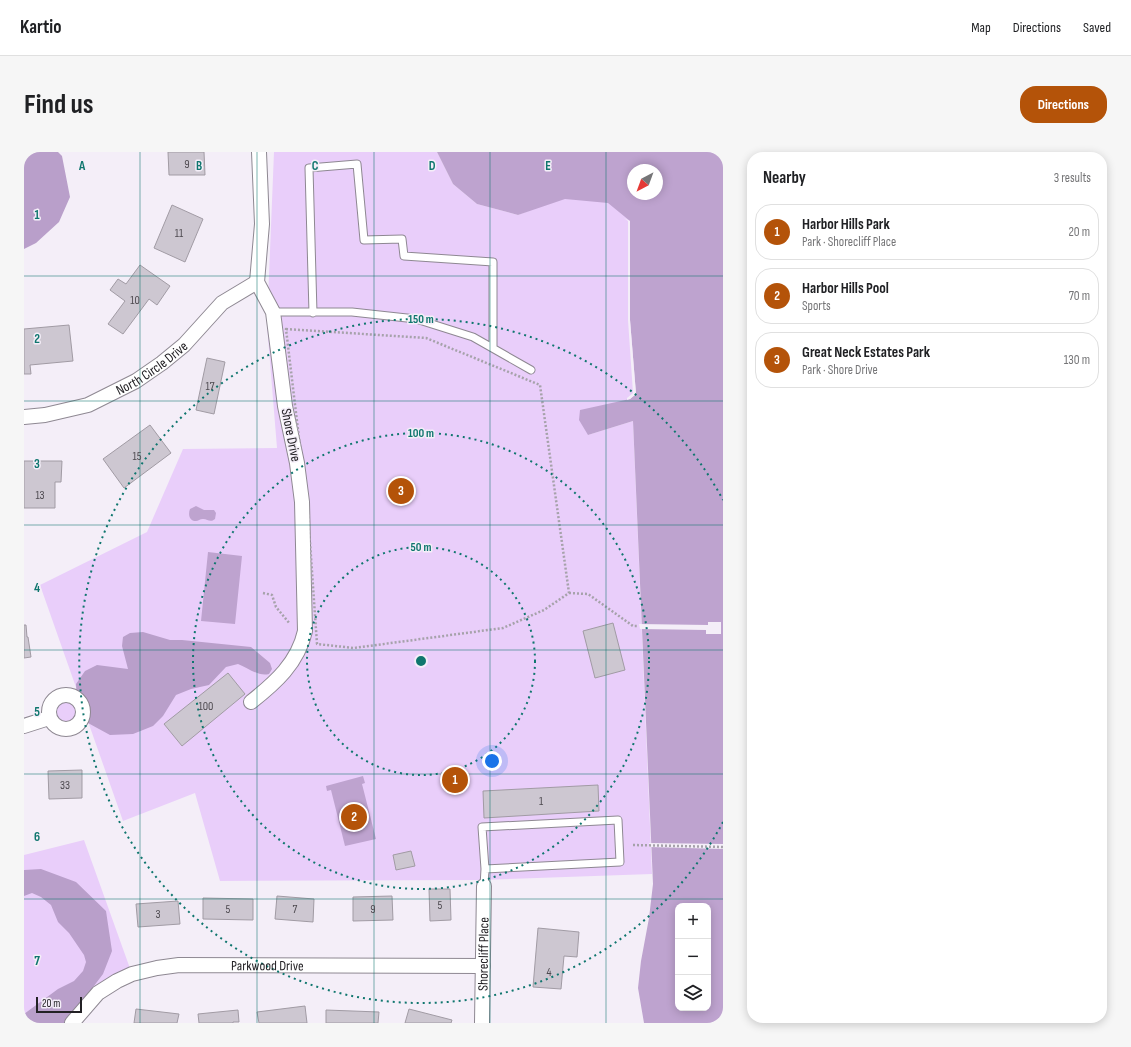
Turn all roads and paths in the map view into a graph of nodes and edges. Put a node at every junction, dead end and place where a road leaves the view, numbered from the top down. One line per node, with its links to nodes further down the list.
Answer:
1 (259, 152): 2 (street)
2 (257, 282): 3 (street, Shore Drive); 7 (street, North Circle Drive)
3 (273, 312): 4 (lane); 10 (street, Shore Drive)
4 (313, 313): 5 (lane); 5 (lane)
5 (493, 348): 6 (lane)
6 (531, 370)
7 (24, 417)
8 (569, 593): 8 (path); 9 (path)
9 (638, 626)
10 (251, 702)
11 (49, 718): 12 (street)
12 (24, 726)
13 (633, 845): 14 (path)
14 (723, 847)
15 (485, 869): 15 (lane); 16 (lane)
16 (484, 886): 17 (street, Shorecliff Place)
17 (483, 966): 18 (street, Parkwood Drive); 19 (street, Shorecliff Place)
18 (72, 1023)
19 (482, 1023)

